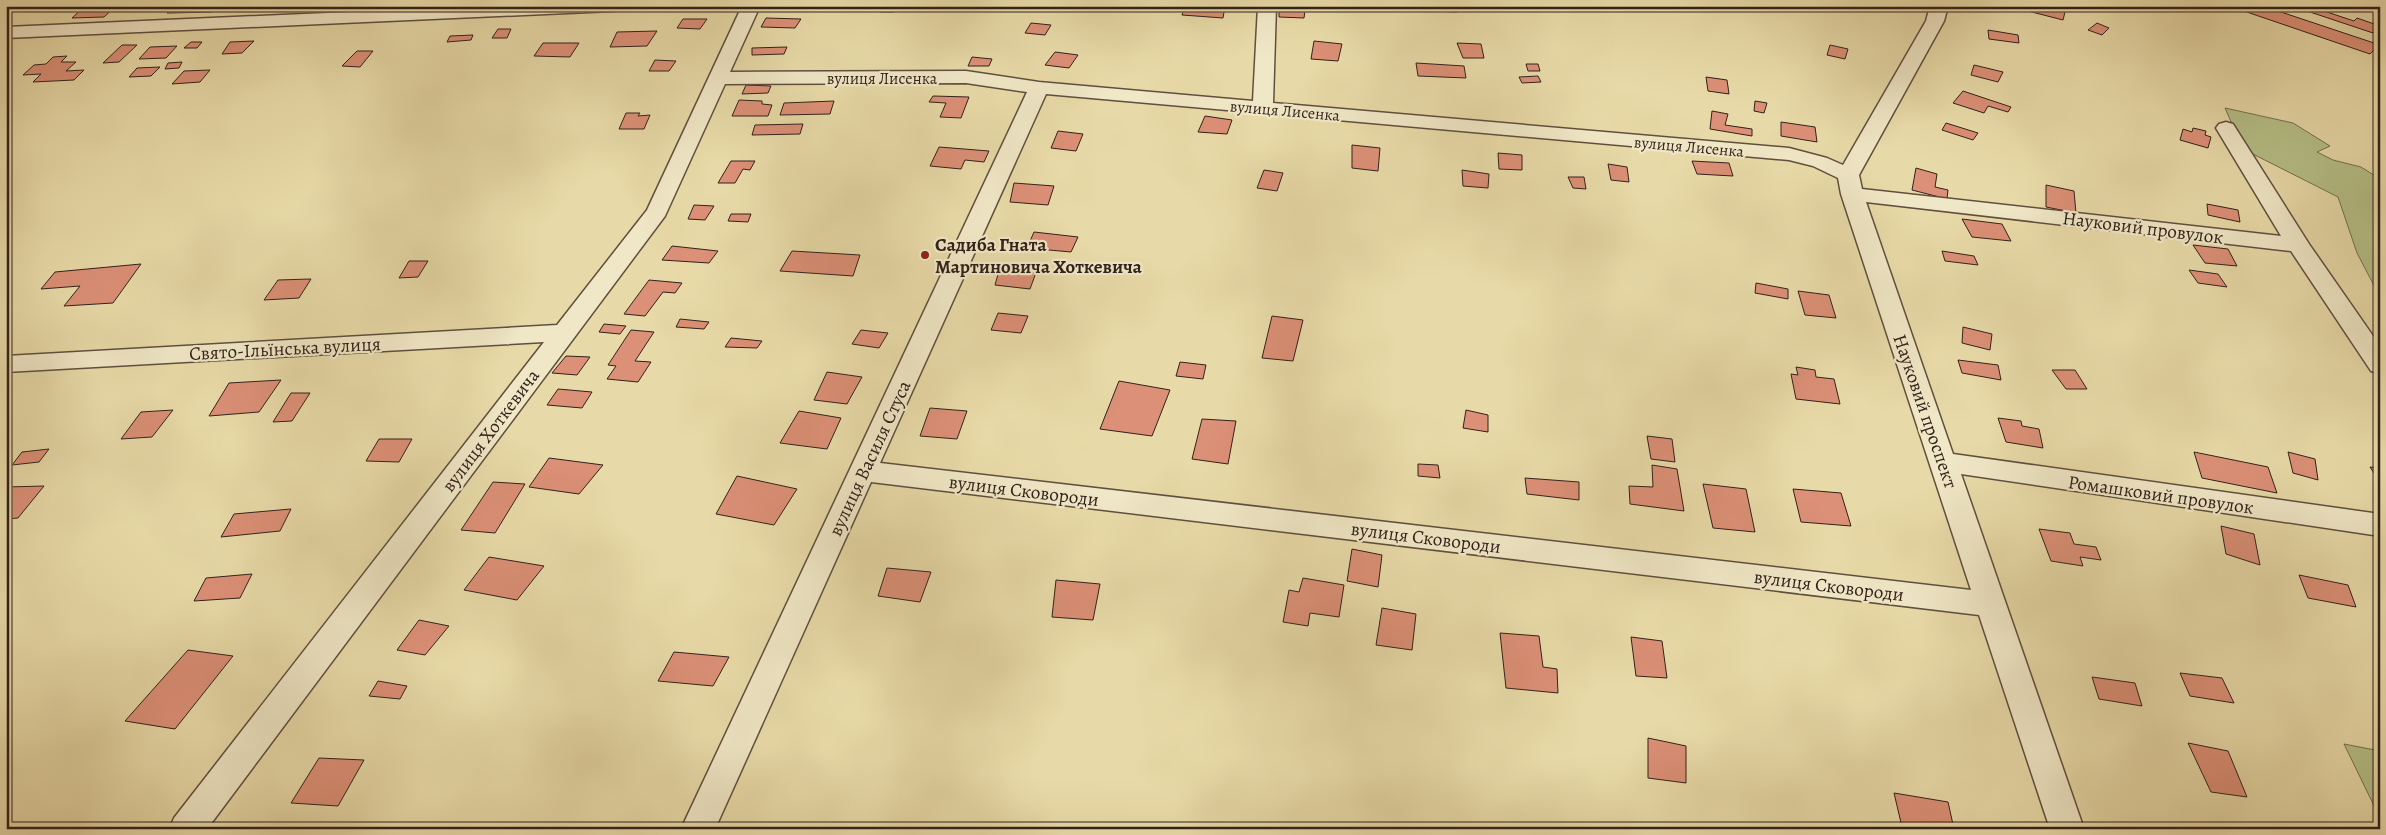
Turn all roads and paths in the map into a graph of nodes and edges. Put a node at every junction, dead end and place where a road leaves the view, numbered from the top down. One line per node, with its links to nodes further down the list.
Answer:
1 (612, 6): 5 (street)
2 (751, 6): 6 (street, вулиця Хоткевича)
3 (1267, 6): 8 (street)
4 (1939, 6): 10 (street)
5 (6, 33)
6 (718, 78): 7 (street, вулиця Лисенка); 12 (street, вулиця Хоткевича)
7 (1039, 88): 8 (street, вулиця Лисенка); 16 (street, вулиця Василя Стуса)
8 (1263, 108): 10 (street, вулиця Лисенка)
9 (2226, 128): 11 (street)
10 (1850, 184): 11 (street, Науковий провулок); 15 (street, Науковий проспект)
11 (2298, 245): 14 (street)
12 (564, 333): 13 (street, Свято-Ільїнська вулиця); 19 (street, вулиця Хоткевича)
13 (6, 364)
14 (2380, 365)
15 (1943, 462): 17 (street, Ромашковий провулок); 18 (street, Науковий проспект)
16 (862, 471): 18 (street, вулиця Сковороди); 20 (street, вулиця Василя Стуса)
17 (2380, 525)
18 (1990, 604): 21 (street, Науковий проспект)
19 (186, 829)
20 (698, 829)
21 (2066, 829)

